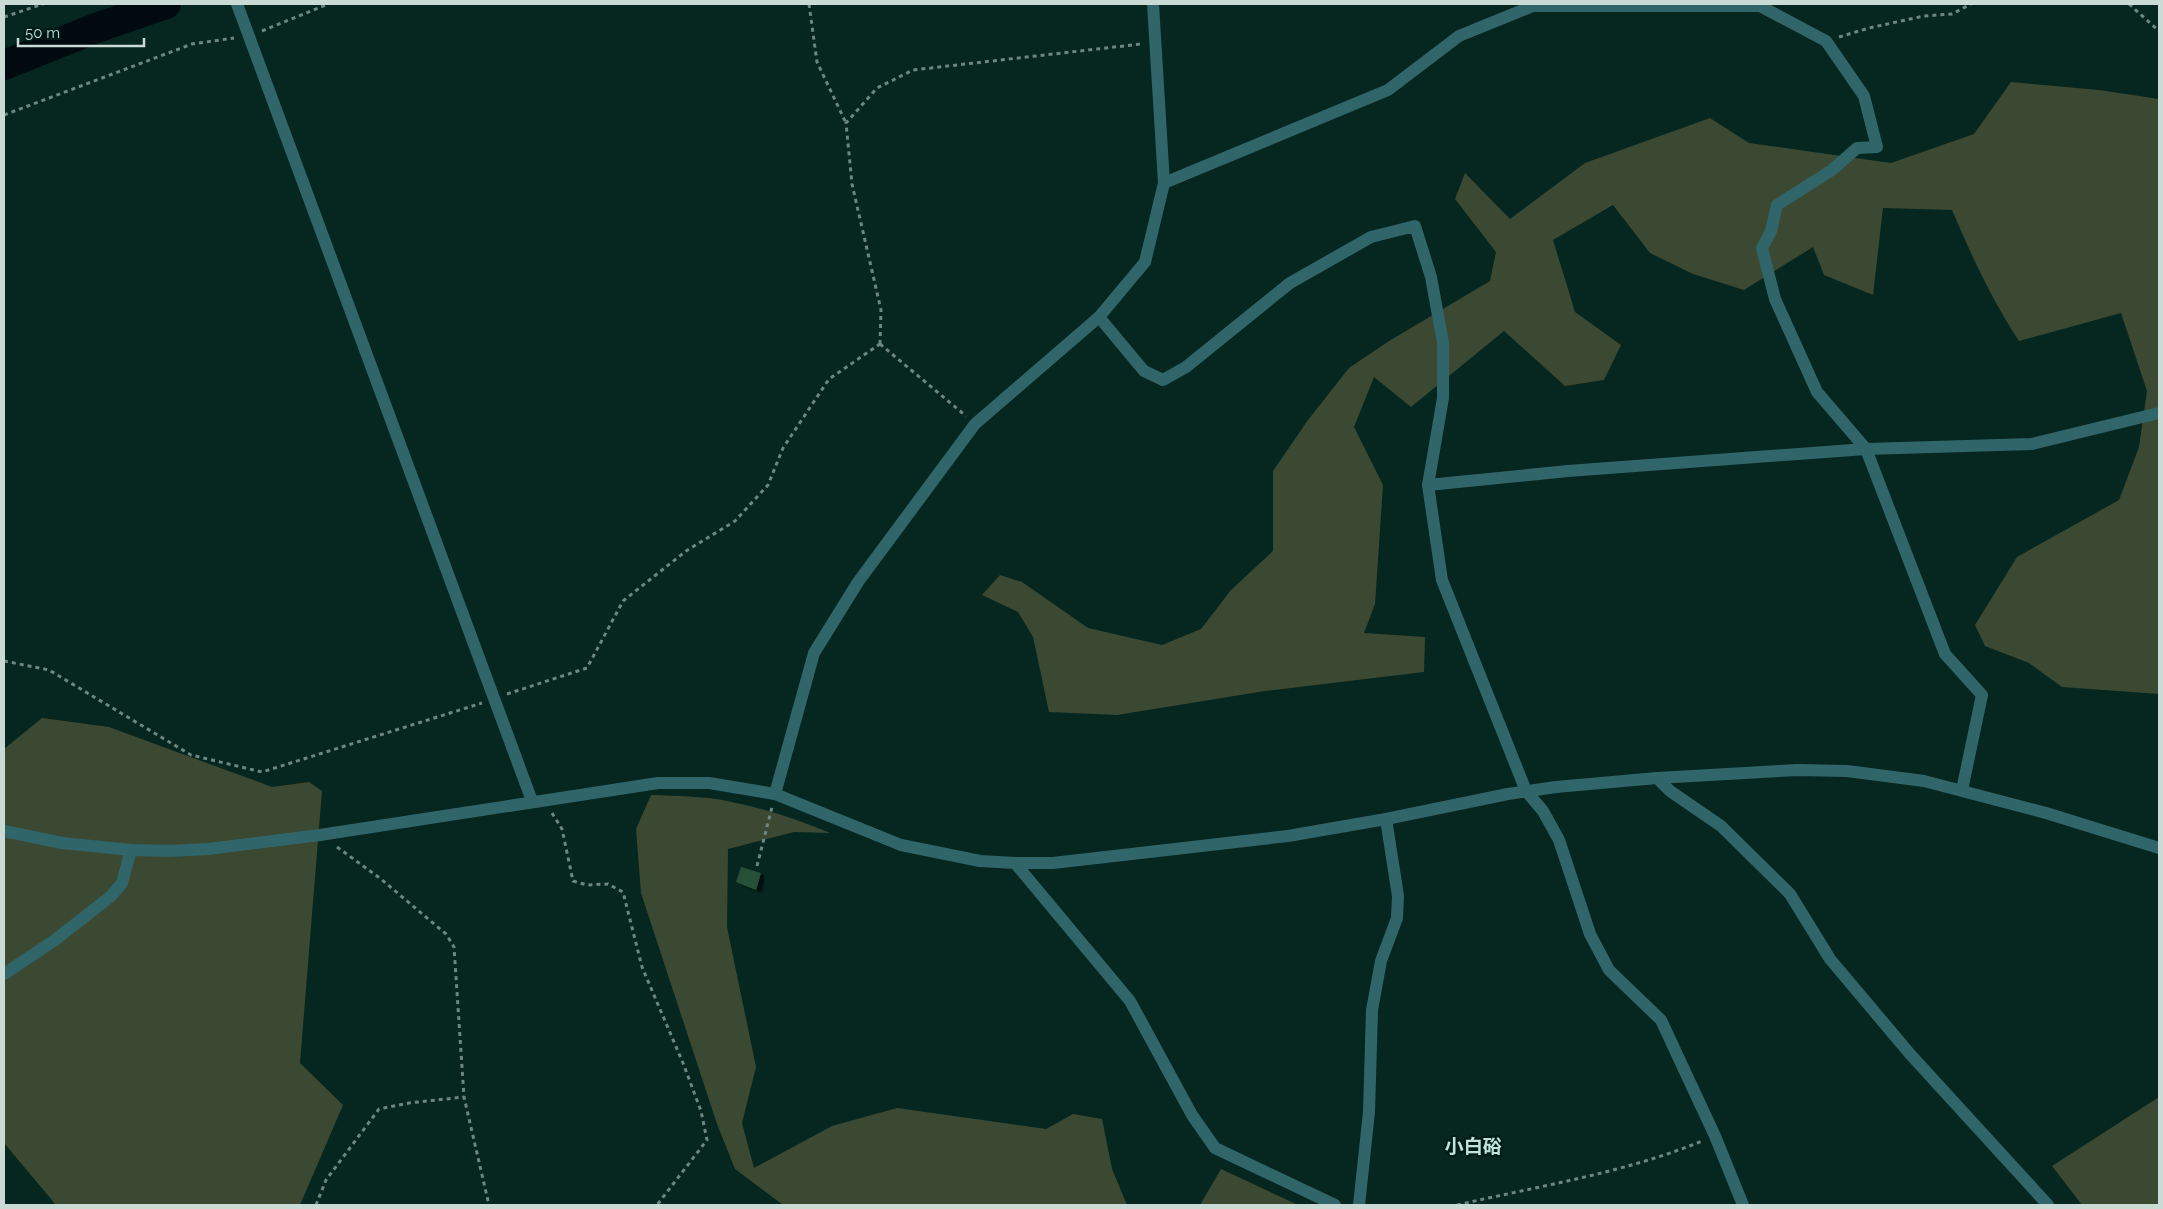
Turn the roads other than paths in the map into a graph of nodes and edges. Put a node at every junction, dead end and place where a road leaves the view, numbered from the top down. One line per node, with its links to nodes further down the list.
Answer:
1 (236, 4): 12 (street)
2 (1153, 4): 3 (street)
3 (1164, 183): 4 (street); 6 (street)
4 (1099, 317): 7 (street); 11 (street)
5 (2159, 413): 6 (street)
6 (1866, 449): 7 (street); 9 (street)
7 (1428, 485): 10 (street)
8 (1657, 778): 9 (street); 10 (street); 22 (street)
9 (1962, 790): 15 (street)
10 (1526, 791): 13 (street); 21 (street)
11 (775, 794): 12 (street); 17 (street)
12 (538, 800): 16 (street)
13 (1386, 819): 17 (street); 20 (street)
14 (4, 831): 16 (street)
15 (2159, 848)
16 (131, 850): 18 (street)
17 (1015, 863): 19 (street)
18 (4, 974)
19 (1335, 1205)
20 (1359, 1205)
21 (1744, 1205)
22 (2048, 1205)

